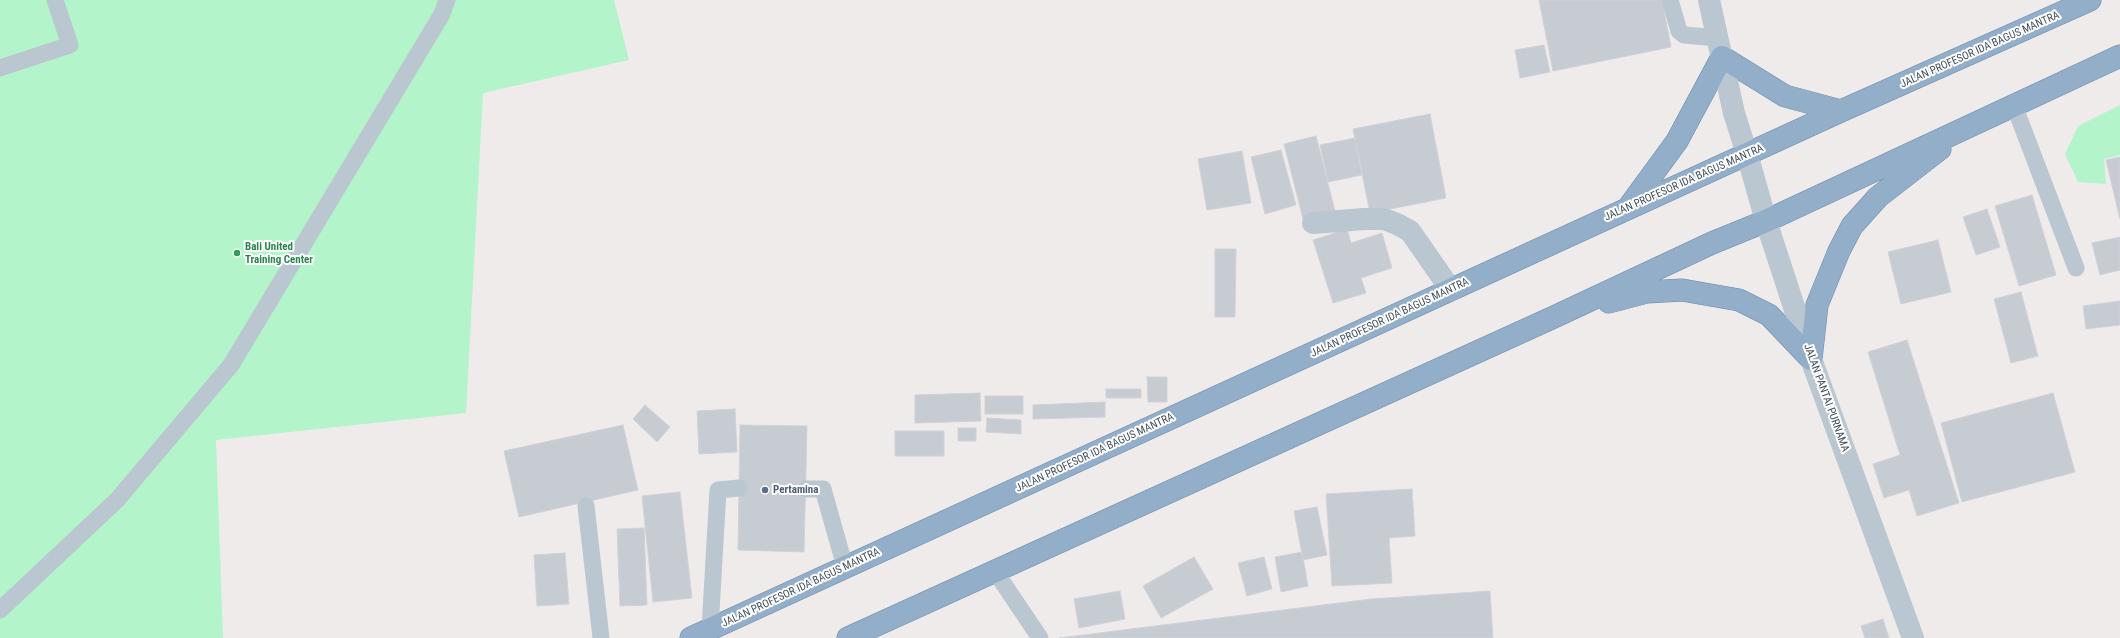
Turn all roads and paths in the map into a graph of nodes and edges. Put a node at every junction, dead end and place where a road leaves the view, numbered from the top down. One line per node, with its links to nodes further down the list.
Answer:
1 (55, 0): 8 (lane)
2 (447, 0): 25 (lane)
3 (1670, 0): 6 (lane)
4 (1709, 0): 6 (street, JALAN PANTAI PURNAMA)
5 (2090, 0): 10 (highway, JALAN PROFESOR IDA BAGUS MANTRA)
6 (1720, 47): 10 (highway); 12 (street, JALAN PANTAI PURNAMA); 13 (highway)
7 (2120, 56): 9 (highway)
8 (0, 68)
9 (2014, 105): 11 (highway); 16 (lane)
10 (1841, 111): 12 (highway, JALAN PROFESOR IDA BAGUS MANTRA)
11 (1970, 126): 14 (highway); 19 (highway)
12 (1748, 154): 13 (highway, JALAN PROFESOR IDA BAGUS MANTRA); 14 (street, JALAN PANTAI PURNAMA)
13 (1627, 209): 17 (highway, JALAN PROFESOR IDA BAGUS MANTRA)
14 (1766, 220): 18 (highway); 19 (street, JALAN PANTAI PURNAMA)
15 (1313, 223): 17 (street)
16 (2076, 268)
17 (1451, 290): 23 (highway, JALAN PROFESOR IDA BAGUS MANTRA)
18 (1554, 317): 19 (highway); 24 (highway)
19 (1811, 360): 30 (street, JALAN PANTAI PURNAMA)
20 (739, 488): 26 (lane)
21 (806, 489): 23 (lane)
22 (586, 506): 27 (lane)
23 (845, 567): 26 (highway, JALAN PROFESOR IDA BAGUS MANTRA)
24 (995, 571): 28 (highway); 29 (lane)
25 (0, 610)
26 (700, 634)
27 (601, 638)
28 (848, 638)
29 (1040, 638)
30 (1913, 638)

